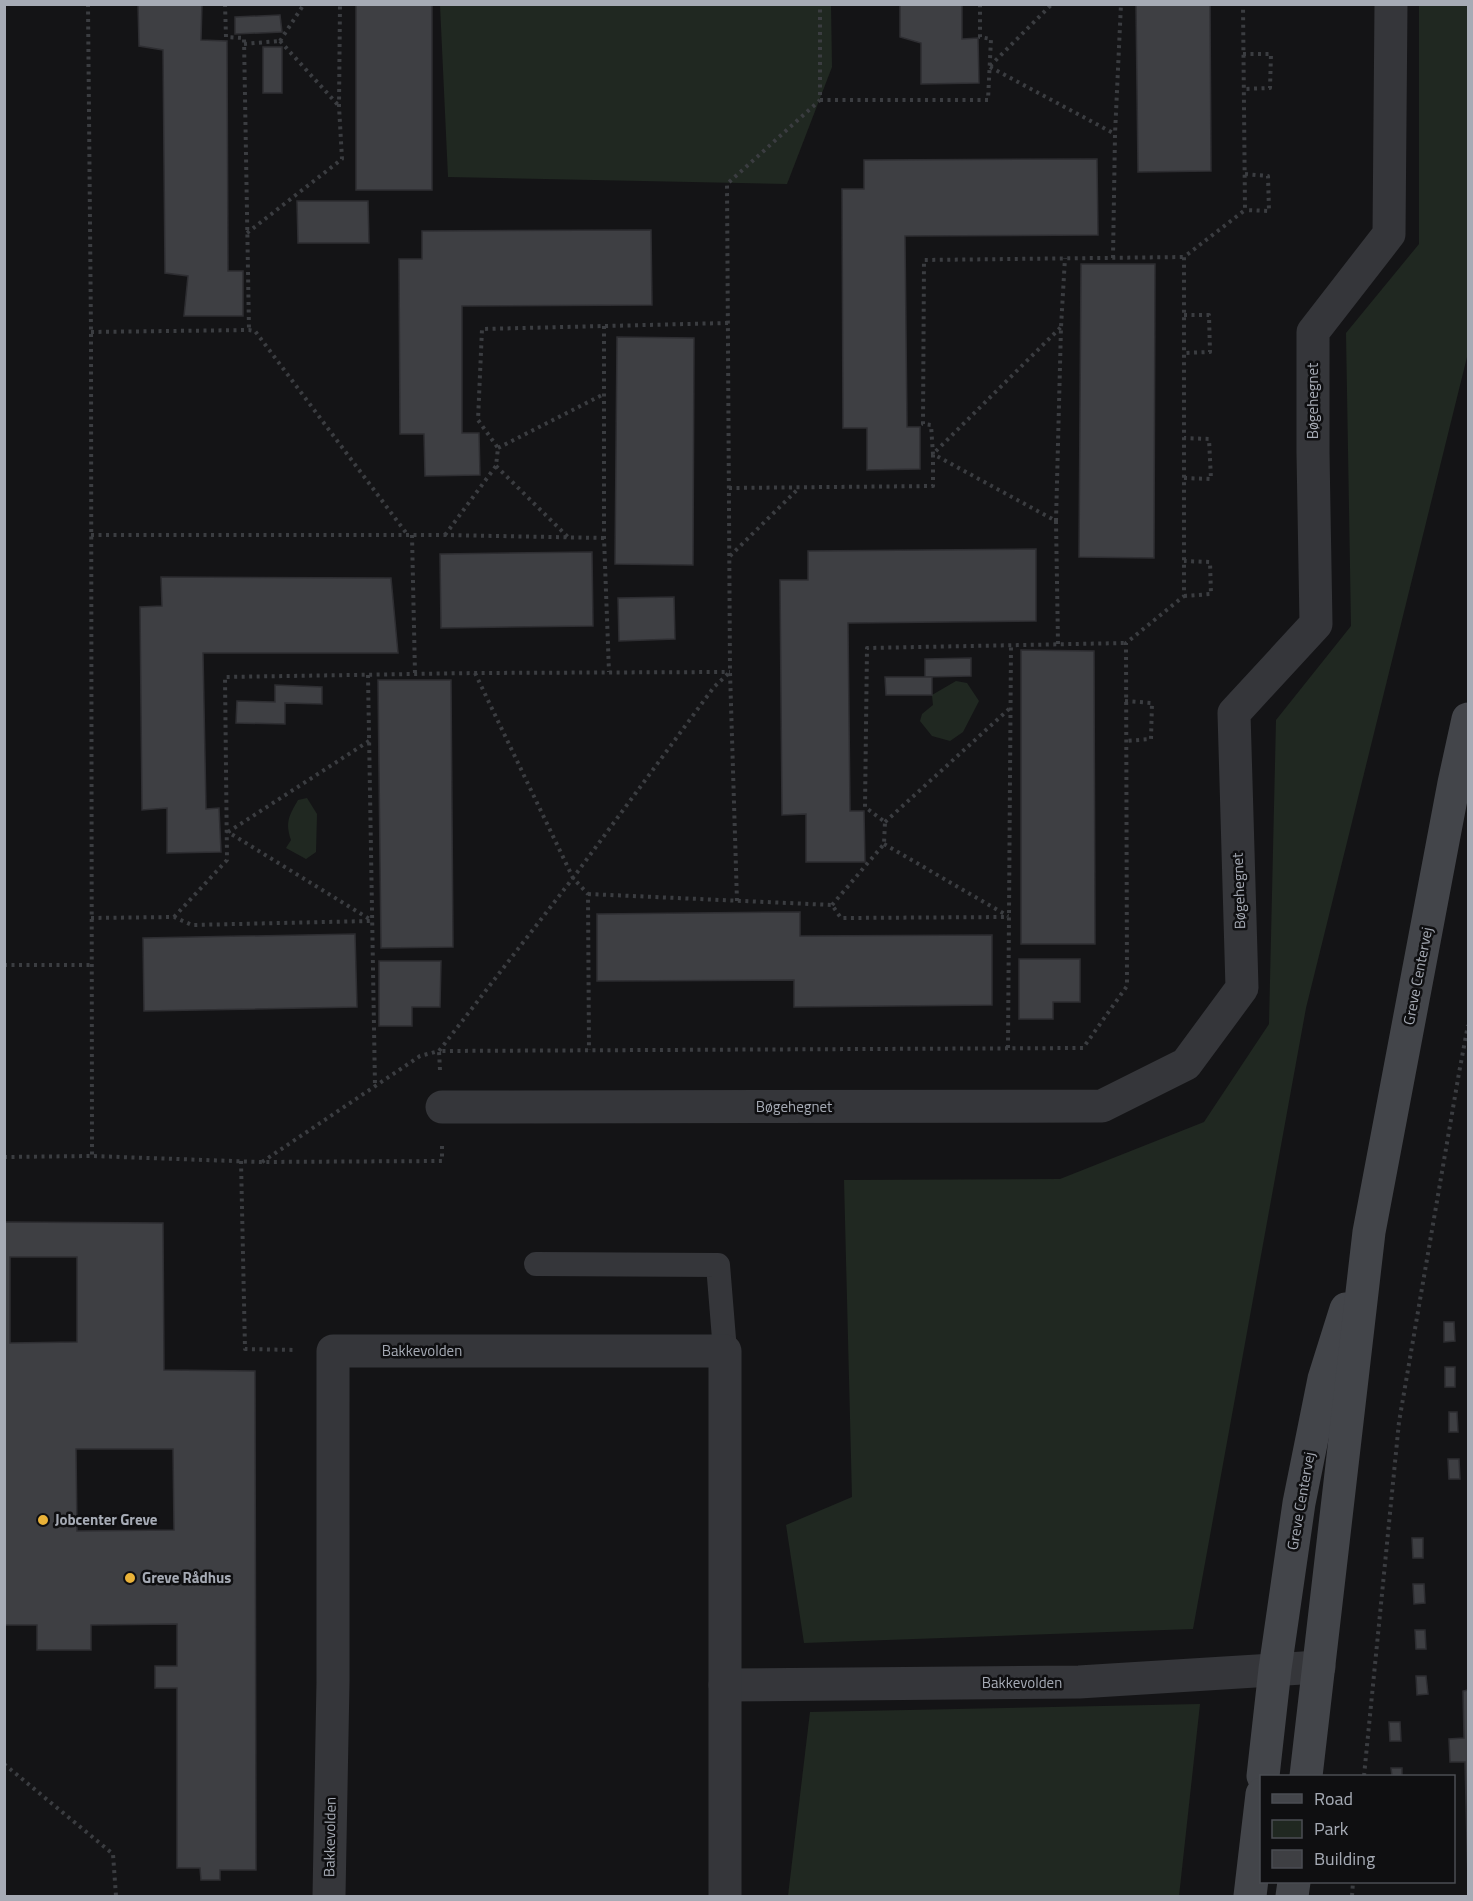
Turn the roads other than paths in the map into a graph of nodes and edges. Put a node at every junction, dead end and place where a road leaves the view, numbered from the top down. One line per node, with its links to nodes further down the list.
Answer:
1 (1391, 4): 3 (street, Bøgehegnet)
2 (1468, 719): 4 (street, Greve Centervej)
3 (442, 1107)
4 (1369, 1233): 7 (street, Greve Centervej); 8 (street, Greve Centervej)
5 (536, 1264): 6 (lane)
6 (724, 1351): 9 (street); 13 (street, Bakkevolden)
7 (1319, 1667): 8 (street, Bakkevolden); 11 (street, Greve Centervej)
8 (1275, 1669): 9 (street, Bakkevolden); 10 (street, Greve Centervej)
9 (725, 1684): 14 (street)
10 (1263, 1775)
11 (1306, 1775)
12 (1260, 1811): 15 (street)
13 (329, 1896)
14 (725, 1896)
15 (1250, 1896)

